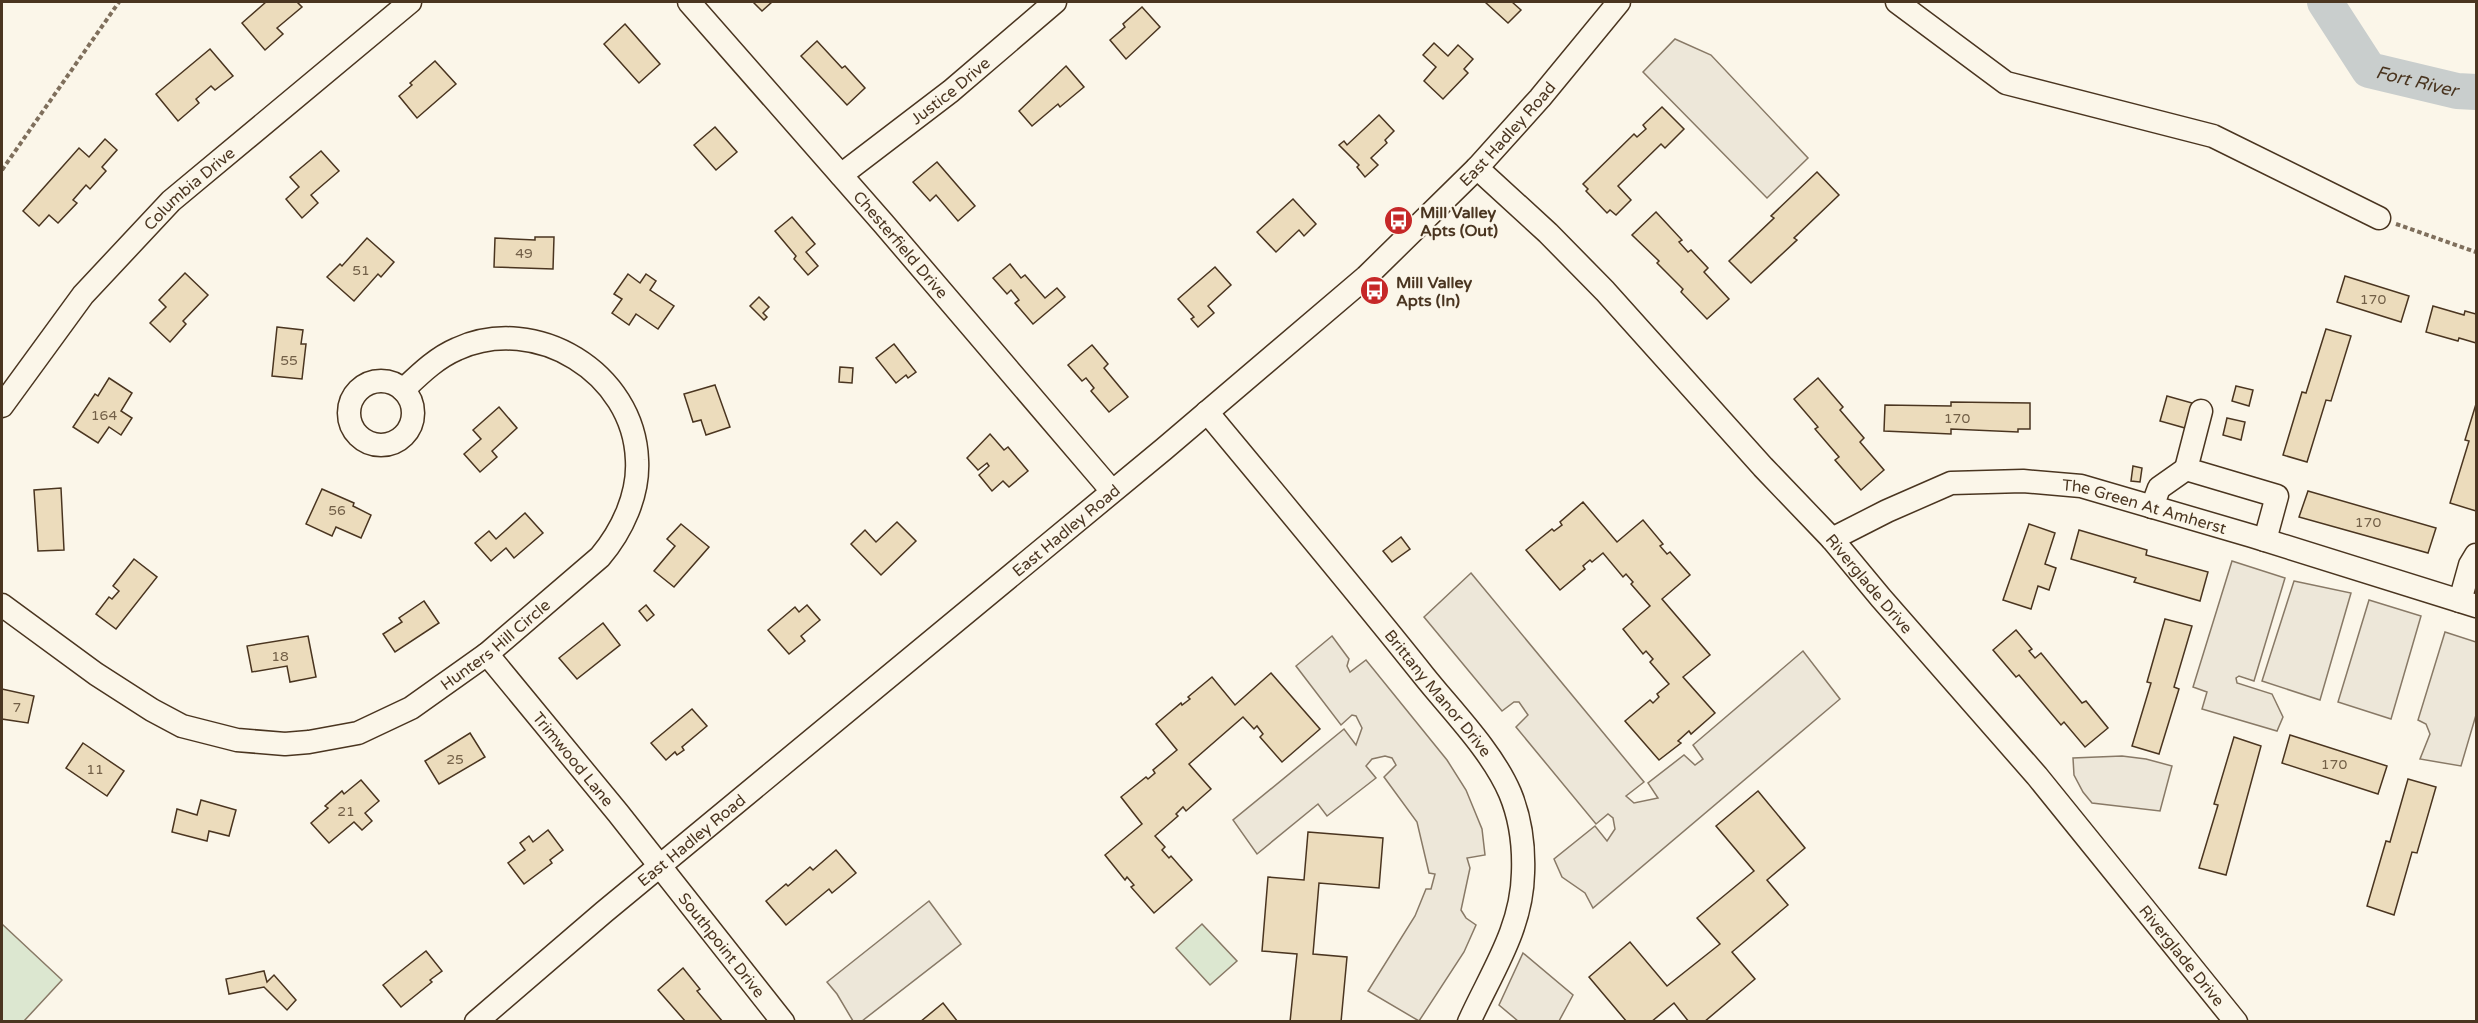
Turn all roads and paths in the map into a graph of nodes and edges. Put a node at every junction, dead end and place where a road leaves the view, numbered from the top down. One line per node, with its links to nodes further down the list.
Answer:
1 (119, 2): 8 (path)
2 (411, 2): 13 (street, Columbia Drive)
3 (689, 2): 9 (street, Chesterfield Drive)
4 (1055, 2): 9 (street, Justice Drive)
5 (1619, 2): 7 (street, East Hadley Road)
6 (1897, 2): 10 (street)
7 (1477, 168): 15 (street, East Hadley Road); 19 (street, Riverglade Drive)
8 (2, 170)
9 (841, 175): 17 (street, Chesterfield Drive)
10 (2379, 218): 11 (path)
11 (2476, 252)
12 (403, 390): 24 (street, Hunters Hill Circle)
13 (2, 406)
14 (2201, 411): 16 (street)
15 (1207, 412): 17 (street, East Hadley Road); 28 (street, Brittany Manor Drive)
16 (2186, 469): 18 (street); 20 (street)
17 (1112, 491): 25 (street, East Hadley Road)
18 (2152, 507): 19 (street, The Green At Amherst); 20 (street, The Green At Amherst)
19 (1832, 539): 29 (street, Riverglade Drive)
20 (2265, 540): 22 (street, The Green At Amherst)
21 (2476, 555): 22 (street, The Green At Amherst)
22 (2468, 604)
23 (2, 605): 24 (street, Hunters Hill Circle)
24 (487, 654): 25 (street, Trimwood Lane)
25 (660, 866): 26 (street, East Hadley Road); 27 (street, Southpoint Drive)
26 (476, 1022)
27 (783, 1022)
28 (1469, 1022)
29 (2236, 1022)

